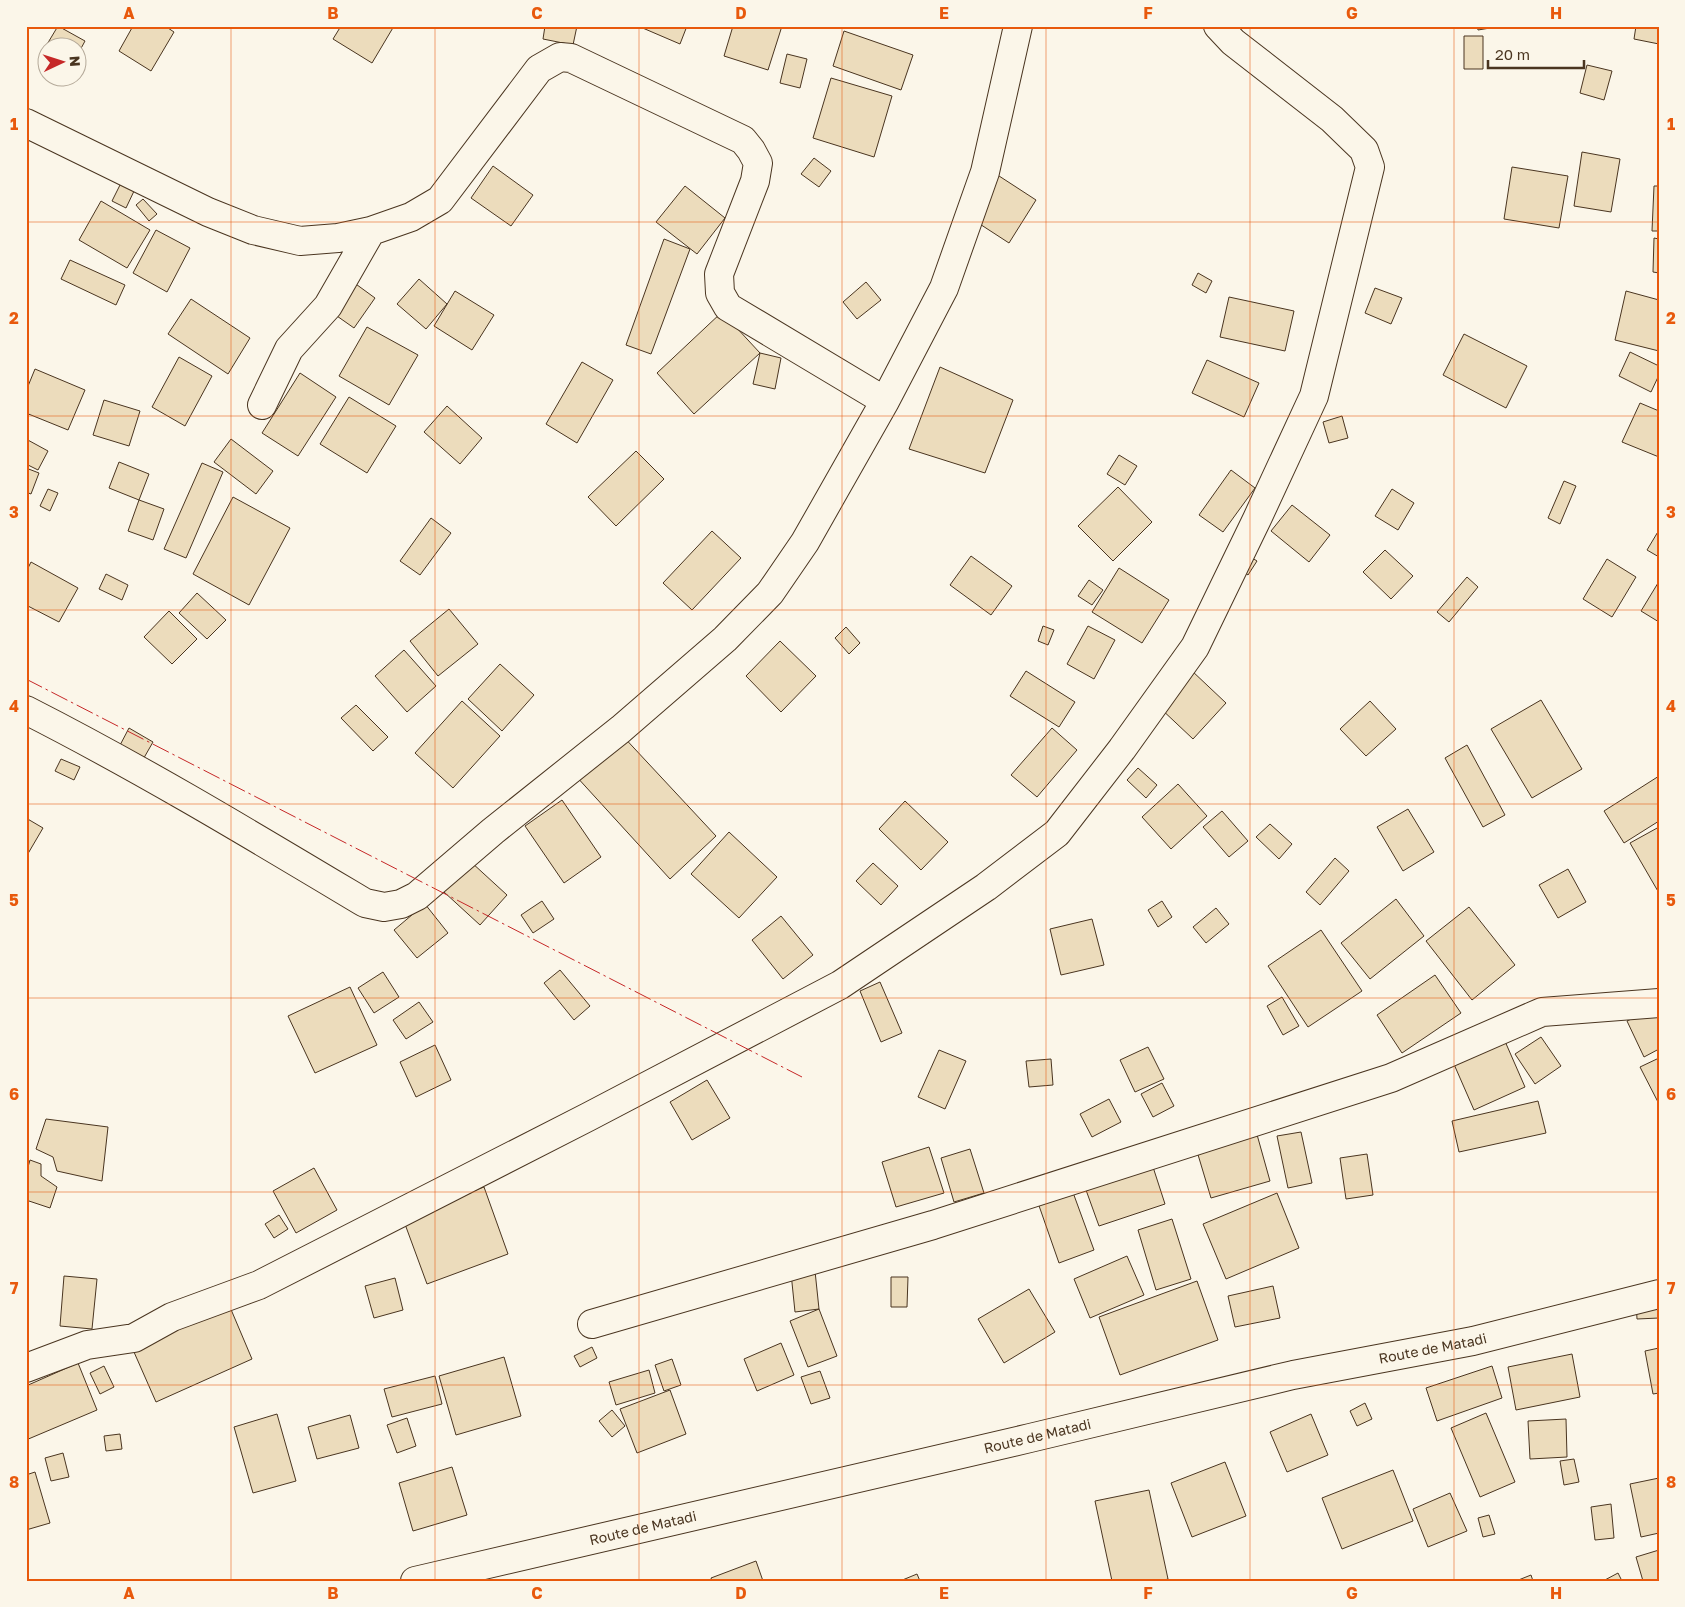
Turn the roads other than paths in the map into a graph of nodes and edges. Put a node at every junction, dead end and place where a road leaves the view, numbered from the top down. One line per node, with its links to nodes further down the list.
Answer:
1 (1018, 26): 5 (main road)
2 (1218, 26): 11 (main road)
3 (26, 123): 4 (main road)
4 (371, 231): 5 (main road); 6 (main road)
5 (885, 401): 7 (main road)
6 (262, 405)
7 (26, 710)
8 (1659, 1003): 10 (main road)
9 (1659, 1294): 12 (main road, Route de Matadi)
10 (592, 1324)
11 (26, 1368)
12 (415, 1581)

